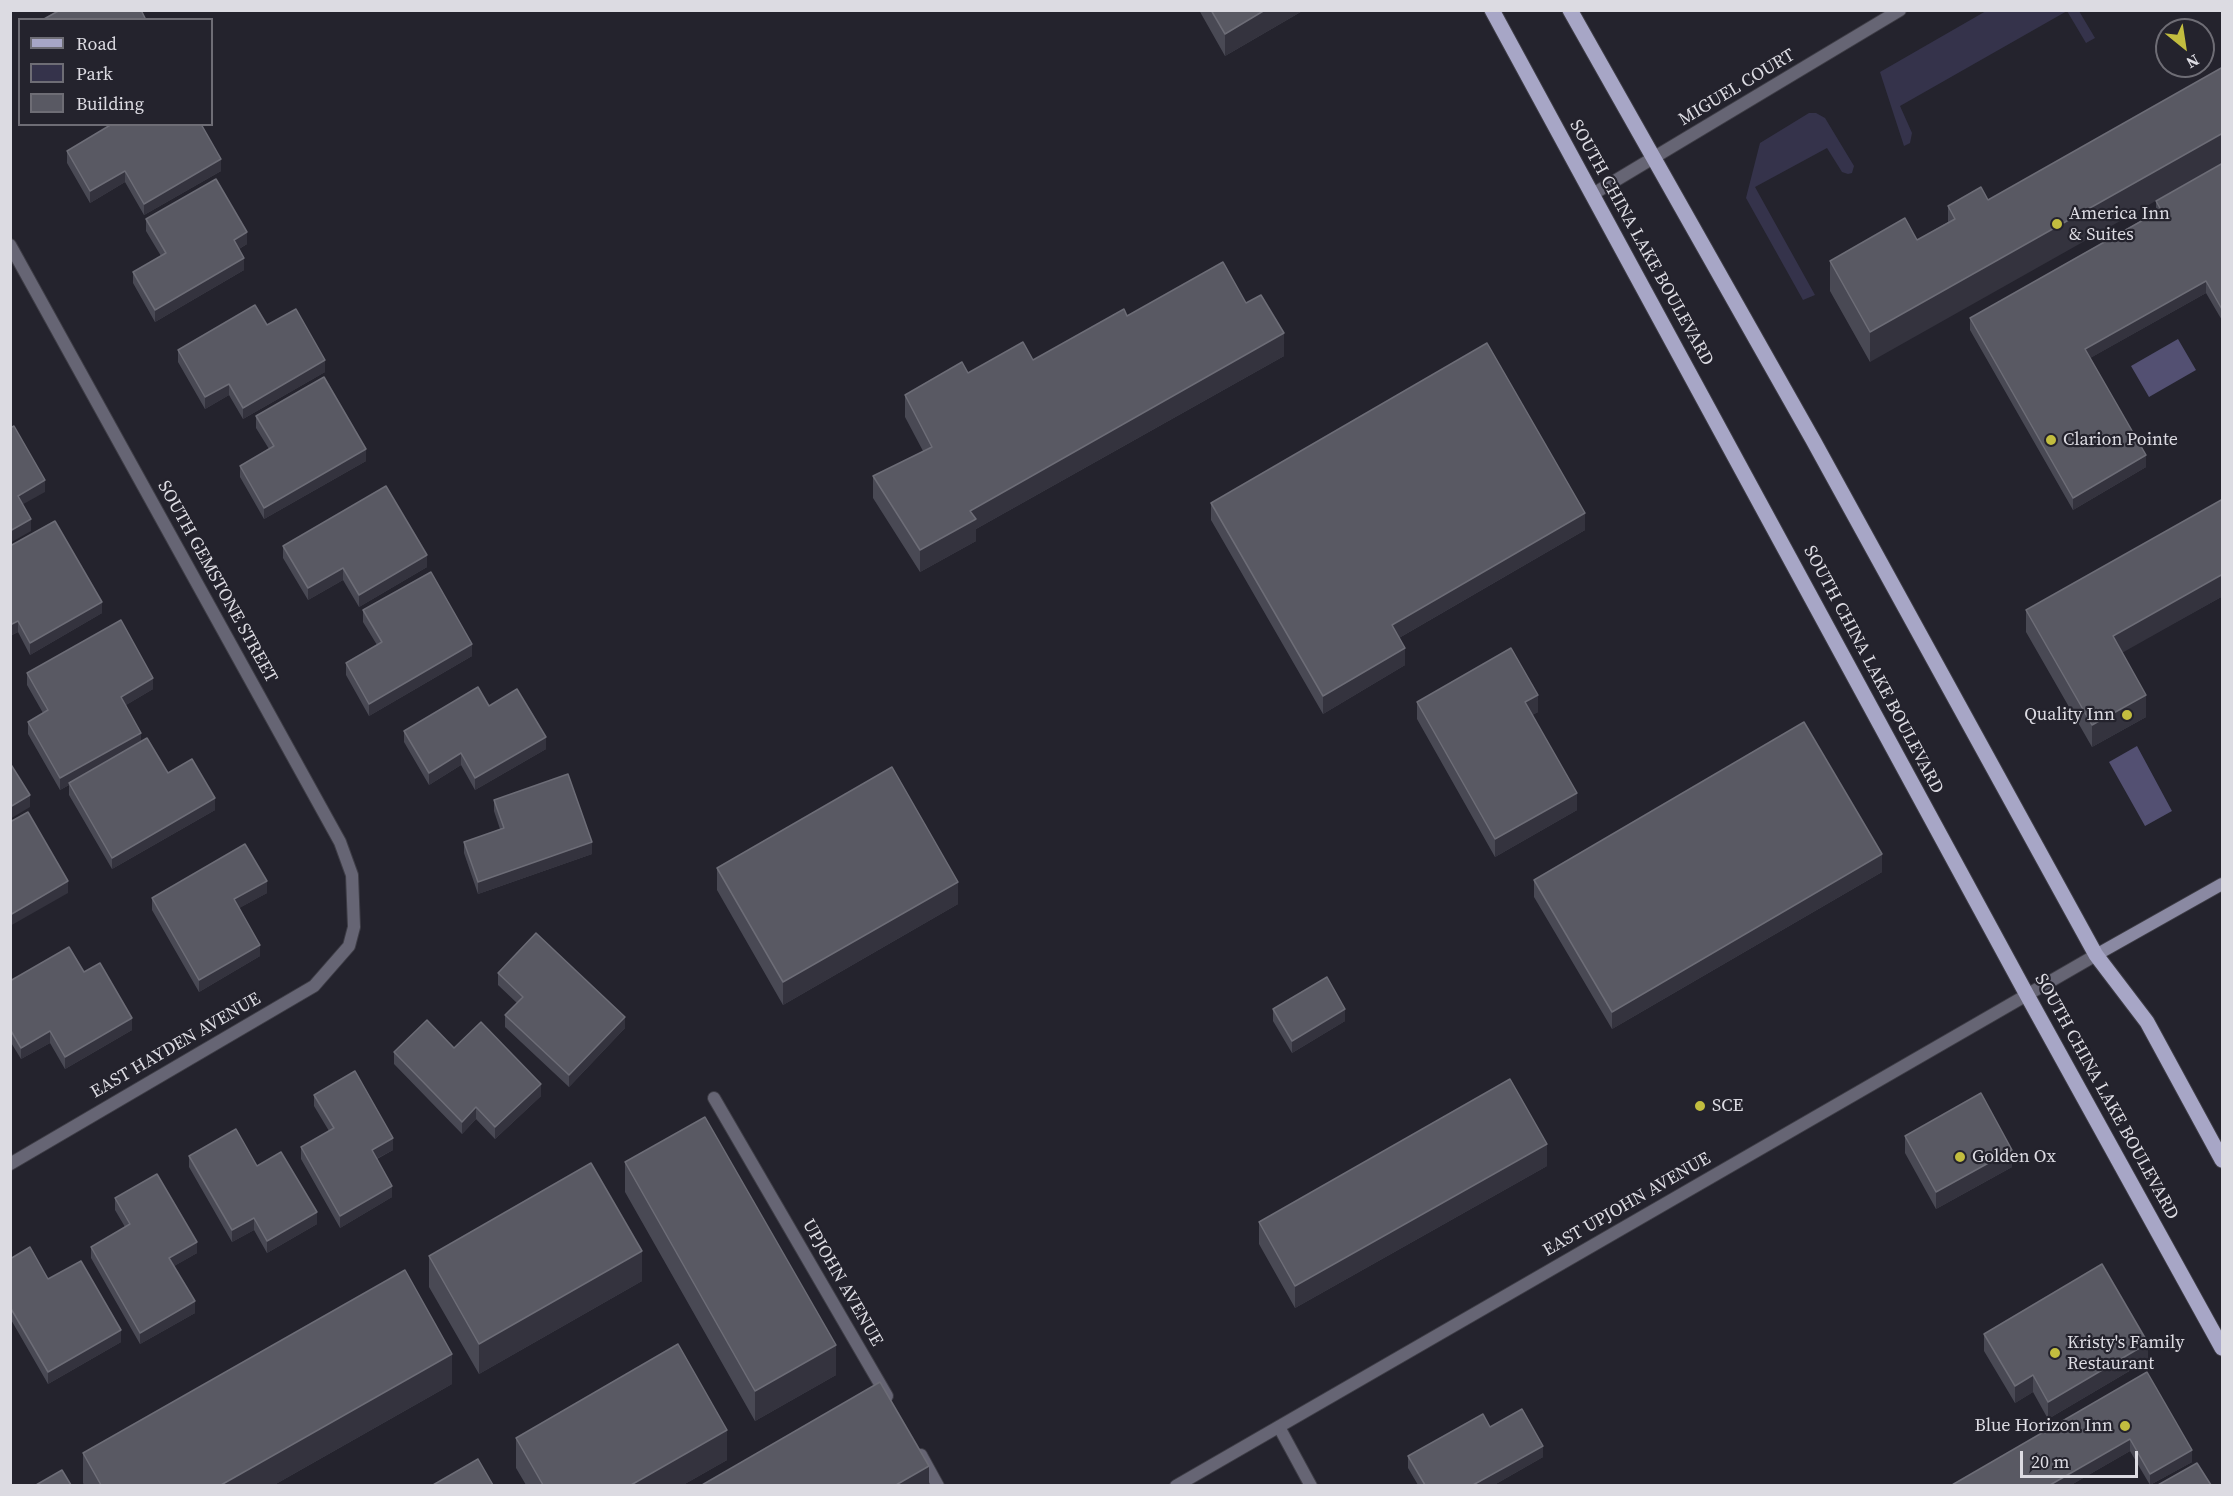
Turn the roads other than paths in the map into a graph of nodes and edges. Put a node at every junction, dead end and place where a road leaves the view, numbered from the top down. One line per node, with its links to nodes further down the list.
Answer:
1 (1492, 10): 5 (main road, SOUTH CHINA LAKE BOULEVARD)
2 (1570, 10): 4 (main road)
3 (1900, 10): 4 (street, MIGUEL COURT)
4 (1653, 159): 5 (street, MIGUEL COURT); 9 (main road)
5 (1593, 194): 10 (main road, SOUTH CHINA LAKE BOULEVARD)
6 (10, 245): 8 (street, SOUTH GEMSTONE STREET)
7 (2223, 884): 9 (main road)
8 (349, 946): 13 (street, EAST HAYDEN AVENUE)
9 (2096, 955): 10 (street, EAST UPJOHN AVENUE); 12 (main road)
10 (2027, 995): 14 (main road, SOUTH CHINA LAKE BOULEVARD); 16 (street, EAST UPJOHN AVENUE)
11 (714, 1098): 15 (street, UPJOHN AVENUE)
12 (2223, 1160)
13 (10, 1164)
14 (2223, 1348)
15 (891, 1404)
16 (1279, 1427): 19 (street, EAST UPJOHN AVENUE); 20 (street)
17 (915, 1445): 18 (street)
18 (938, 1485)
19 (1176, 1485)
20 (1311, 1485)

